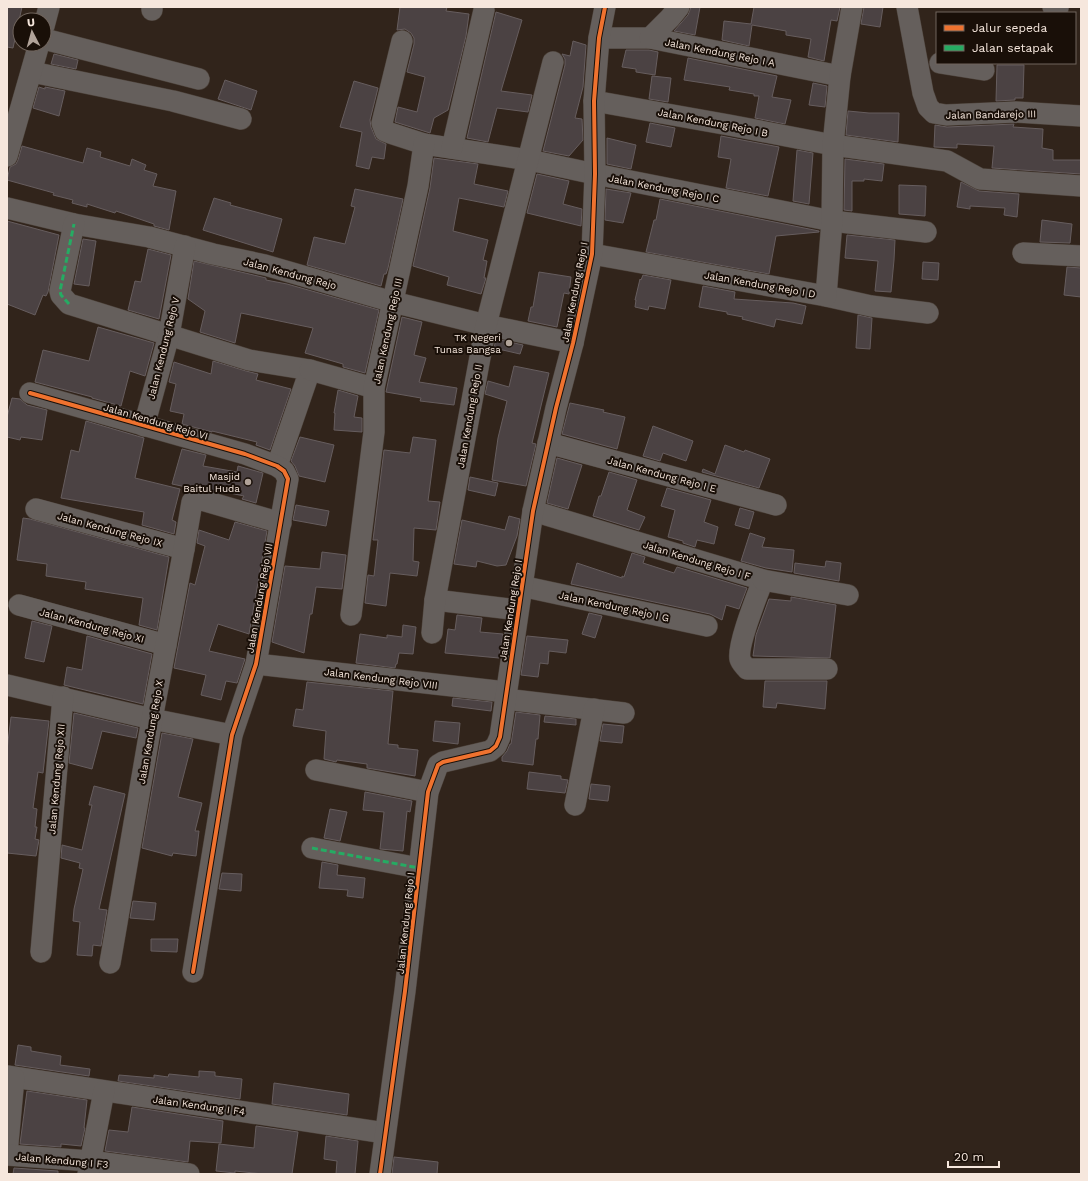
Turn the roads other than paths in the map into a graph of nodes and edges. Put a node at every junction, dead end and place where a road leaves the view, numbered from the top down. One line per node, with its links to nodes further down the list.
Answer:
1 (606, 7): 6 (street, Jalan Kendung Rejo I)
2 (678, 7): 7 (street)
3 (852, 7): 17 (street)
4 (907, 7): 11 (street)
5 (484, 10): 24 (street)
6 (600, 38): 7 (street, Jalan Kendung Rejo I A); 19 (street, Jalan Kendung Rejo I)
7 (650, 38): 17 (street, Jalan Kendung Rejo I A)
8 (52, 41): 18 (street)
9 (402, 41): 22 (street, Jalan Kendung Rejo I C)
10 (37, 52): 16 (street)
11 (916, 59): 13 (street); 20 (street, Jalan Bandarejo III)
12 (553, 62): 26 (street, Jalan Kendung Rejo II)
13 (936, 63)
14 (945, 64): 15 (street)
15 (984, 70)
16 (32, 72): 21 (street); 25 (street)
17 (840, 76): 23 (street)
18 (199, 79)
19 (594, 101): 23 (street, Jalan Kendung Rejo I B); 27 (street, Jalan Kendung Rejo I)
20 (1081, 116)
21 (241, 119)
22 (424, 144): 24 (street, Jalan Kendung Rejo I C); 38 (street, Jalan Kendung Rejo III)
23 (833, 145): 28 (street, Jalan Kendung Rejo I B); 30 (street)
24 (452, 148): 26 (street, Jalan Kendung Rejo I C)
25 (7, 156)
26 (528, 160): 27 (street, Jalan Kendung Rejo I C); 40 (street, Jalan Kendung Rejo II)
27 (595, 174): 30 (street, Jalan Kendung Rejo I C); 35 (street, Jalan Kendung Rejo I)
28 (1081, 186)
29 (7, 208): 31 (street, Jalan Kendung Rejo)
30 (832, 221): 32 (street, Jalan Kendung Rejo I C); 37 (street)
31 (74, 224): 33 (street, Jalan Kendung Rejo); 41 (street)
32 (926, 232)
33 (186, 246): 38 (street, Jalan Kendung Rejo); 41 (street, Jalan Kendung Rejo V)
34 (1023, 253): 36 (street)
35 (592, 254): 37 (street, Jalan Kendung Rejo I D); 42 (street, Jalan Kendung Rejo I)
36 (1081, 256)
37 (826, 296): 39 (street, Jalan Kendung Rejo I D)
38 (393, 302): 40 (street, Jalan Kendung Rejo); 44 (street, Jalan Kendung Rejo III)
39 (928, 313)
40 (486, 325): 42 (street, Jalan Kendung Rejo); 57 (street, Jalan Kendung Rejo II)
41 (169, 335): 43 (street); 46 (street, Jalan Kendung Rejo V)
42 (573, 343): 47 (street, Jalan Kendung Rejo I)
43 (310, 370): 44 (street); 48 (street)
44 (374, 388): 60 (street, Jalan Kendung Rejo III)
45 (30, 393): 46 (street, Jalan Kendung Rejo VI)
46 (144, 426): 48 (street, Jalan Kendung Rejo VI)
47 (548, 443): 49 (street, Jalan Kendung Rejo I E); 51 (street, Jalan Kendung Rejo I)
48 (277, 466): 52 (street, Jalan Kendung Rejo VII)
49 (776, 505)
50 (36, 509): 53 (street, Jalan Kendung Rejo IX)
51 (533, 511): 54 (street, Jalan Kendung Rejo I F); 55 (street, Jalan Kendung Rejo I)
52 (281, 523): 53 (street, Jalan Kendung Rejo X); 64 (street, Jalan Kendung Rejo VII)
53 (184, 549): 63 (street, Jalan Kendung Rejo X)
54 (763, 580): 56 (street); 65 (street, Jalan Kendung Rejo I F)
55 (521, 586): 59 (street, Jalan Kendung Rejo I); 61 (street, Jalan Kendung Rejo I G)
56 (848, 595)
57 (435, 600): 59 (street); 62 (street, Jalan Kendung Rejo II)
58 (18, 605): 63 (street, Jalan Kendung Rejo XI)
59 (518, 610): 67 (street, Jalan Kendung Rejo I)
60 (351, 614)
61 (706, 626)
62 (432, 633)
63 (166, 645): 71 (street, Jalan Kendung Rejo X)
64 (256, 664): 67 (street, Jalan Kendung Rejo VIII); 72 (street, Jalan Kendung Rejo VII)
65 (827, 669)
66 (7, 685): 68 (street)
67 (505, 696): 69 (street, Jalan Kendung Rejo VIII); 74 (street, Jalan Kendung Rejo I)
68 (63, 698): 71 (street); 78 (street, Jalan Kendung Rejo XII)
69 (594, 709): 70 (street, Jalan Kendung Rejo VIII); 75 (street)
70 (624, 713)
71 (152, 719): 72 (street); 79 (street, Jalan Kendung Rejo X)
72 (232, 735): 80 (street, Jalan Kendung Rejo VII)
73 (316, 770): 74 (street)
74 (428, 792): 77 (street, Jalan Kendung Rejo I)
75 (575, 805)
76 (312, 848): 77 (street)
77 (419, 868): 83 (street, Jalan Kendung Rejo I)
78 (41, 952)
79 (110, 963)
80 (193, 972)
81 (11, 1077): 82 (street, Jalan Kendung I F4); 84 (street)
82 (104, 1091): 83 (street, Jalan Kendung I F4); 85 (street)
83 (384, 1133): 87 (street, Jalan Kendung Rejo I)
84 (7, 1154): 85 (street, Jalan Kendung I F3)
85 (89, 1168): 86 (street, Jalan Kendung I F3)
86 (189, 1174)
87 (380, 1174)

